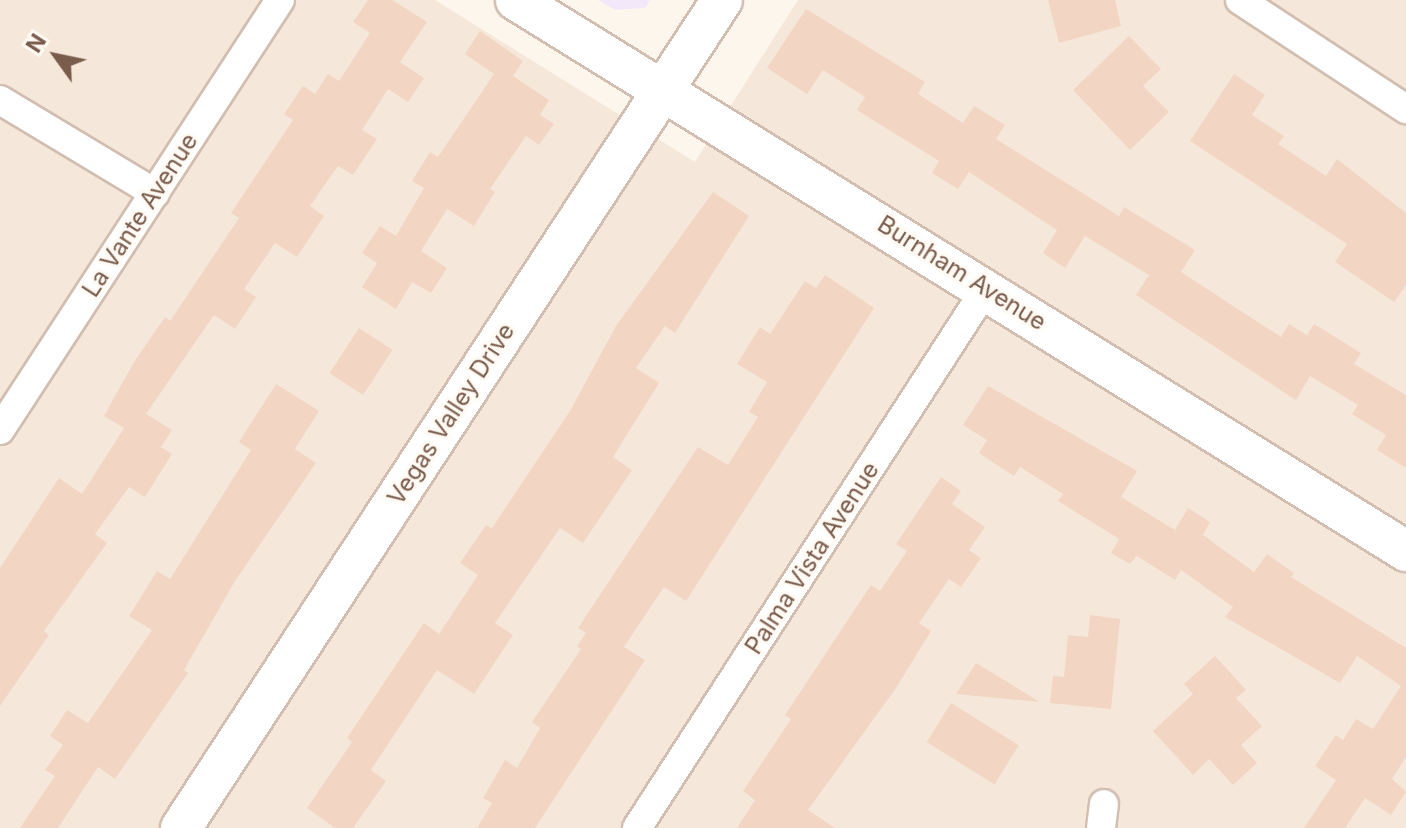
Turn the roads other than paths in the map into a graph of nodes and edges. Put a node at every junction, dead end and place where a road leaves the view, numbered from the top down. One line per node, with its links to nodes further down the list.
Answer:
1 (280, 0): 8 (street, La Vante Avenue)
2 (516, 0): 5 (street, Burnham Avenue)
3 (722, 0): 5 (street, Vegas Valley Drive)
4 (1240, 0): 7 (street)
5 (662, 90): 9 (street, Burnham Avenue); 12 (street, Vegas Valley Drive)
6 (0, 100): 8 (street)
7 (1406, 109)
8 (155, 193): 10 (street, La Vante Avenue)
9 (987, 287): 11 (street, Burnham Avenue); 13 (street, Palma Vista Avenue)
10 (0, 430)
11 (1406, 551)
12 (181, 828)
13 (637, 828)

